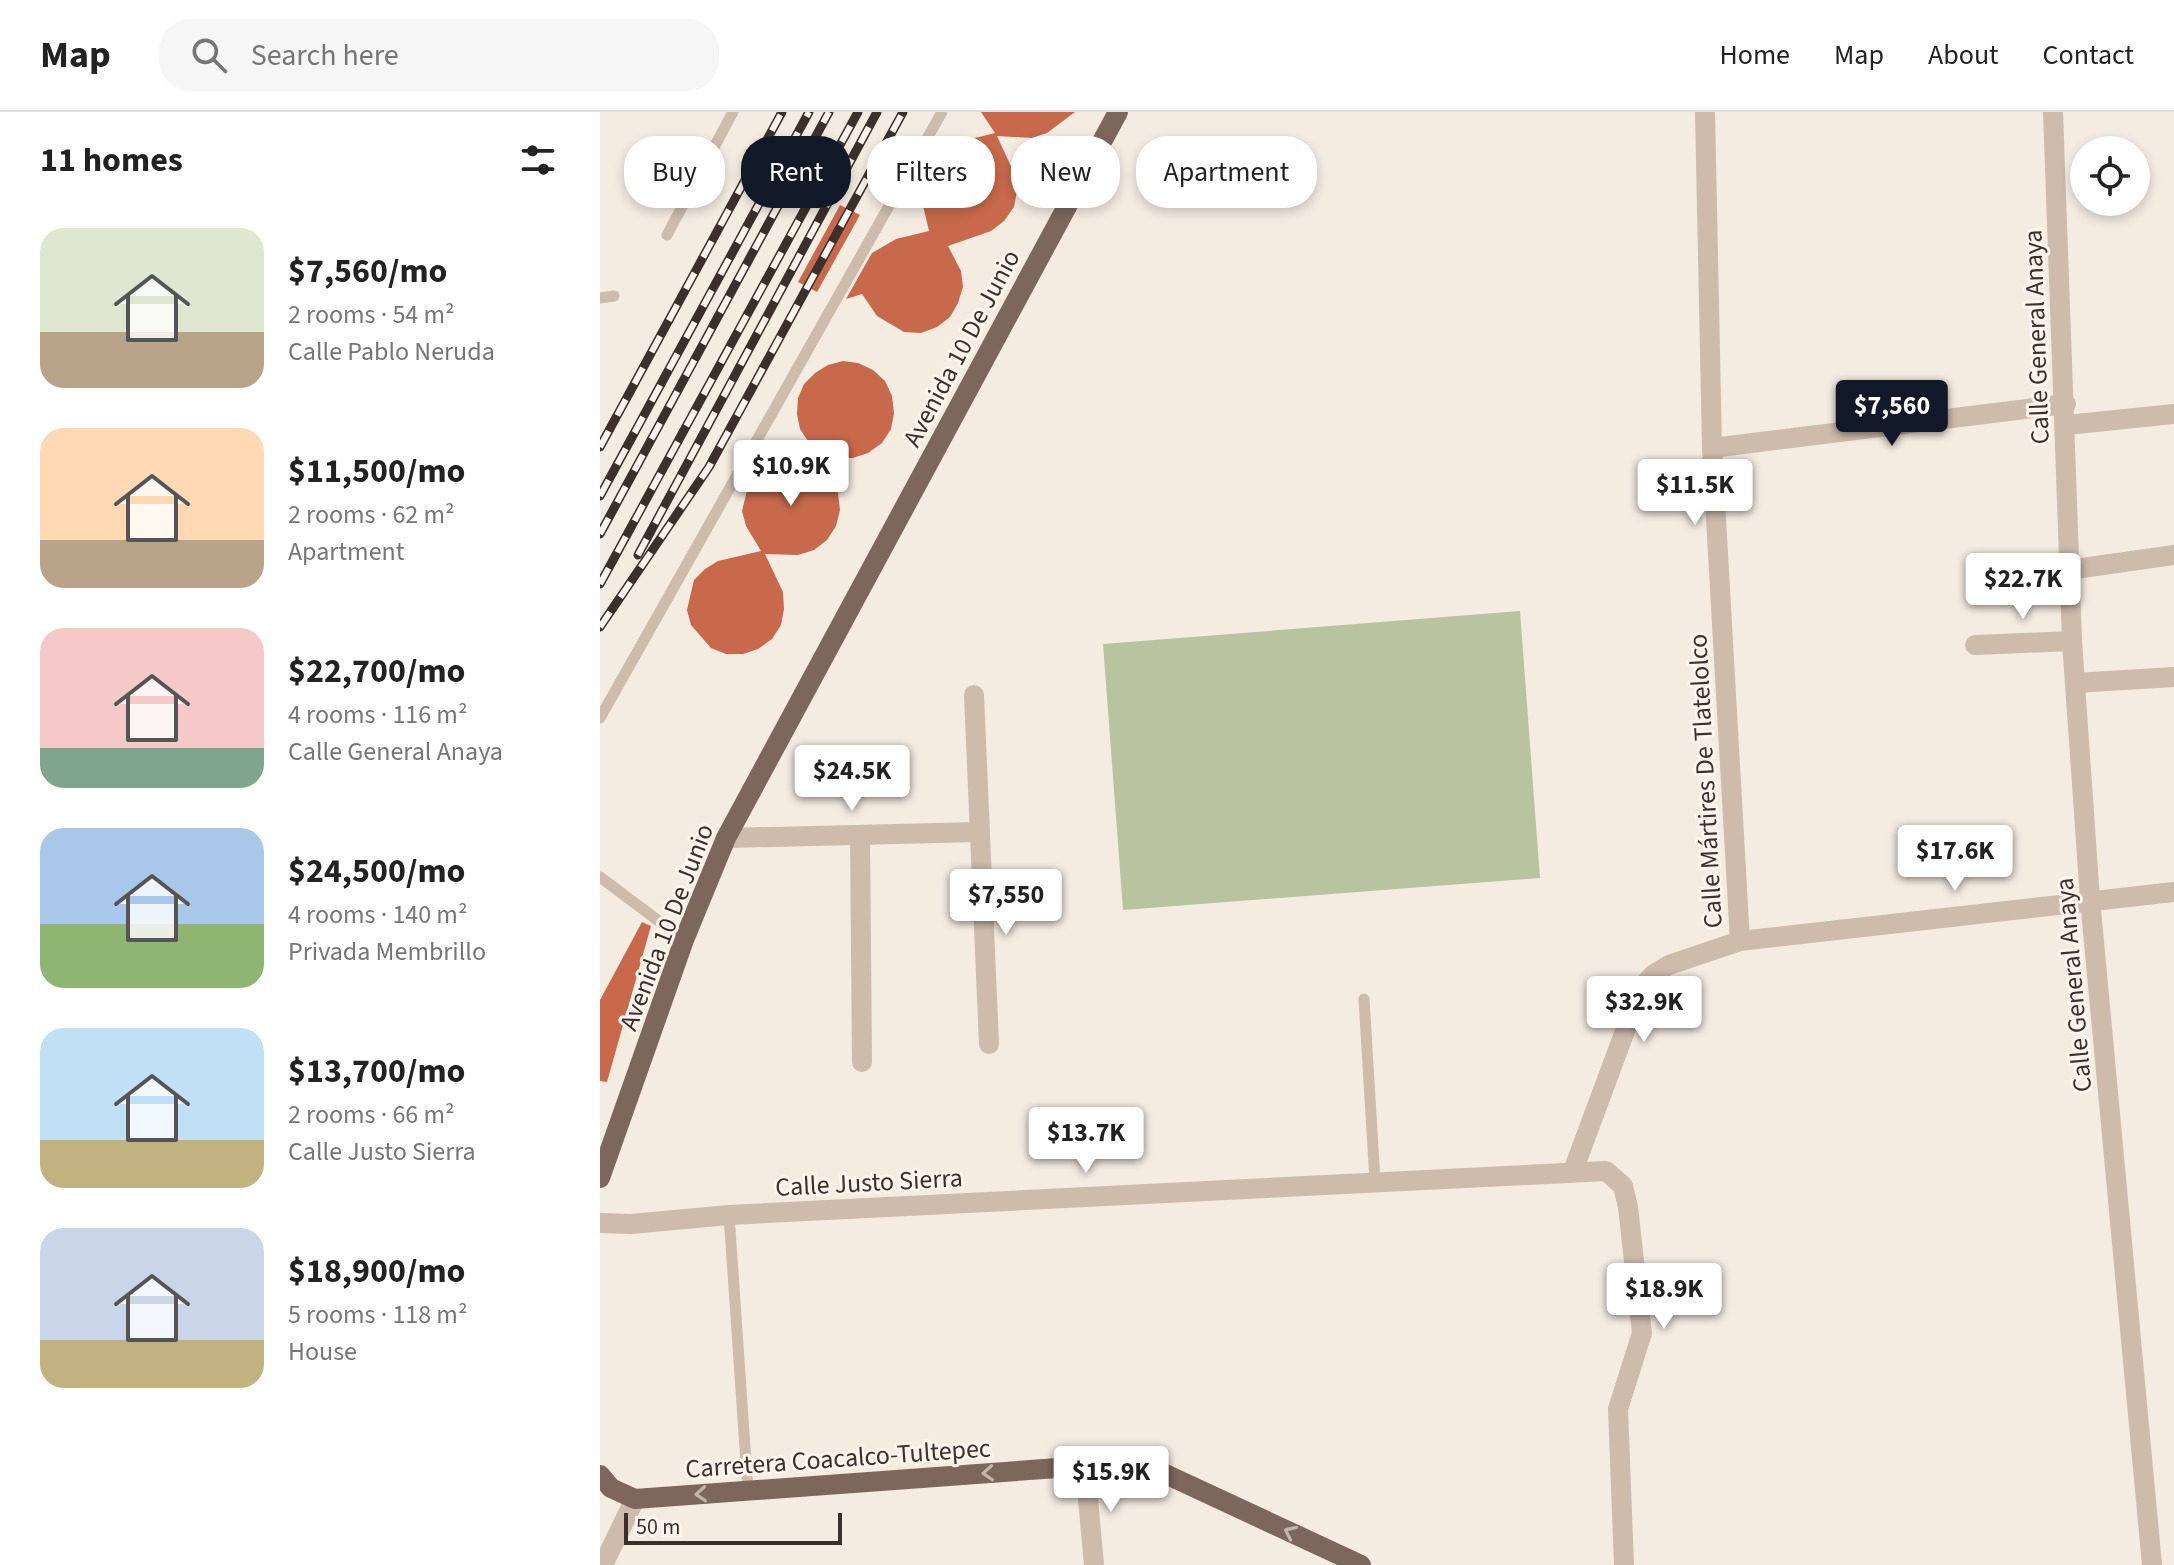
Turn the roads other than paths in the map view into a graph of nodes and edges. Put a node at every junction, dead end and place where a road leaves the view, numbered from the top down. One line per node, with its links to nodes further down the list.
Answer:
1 (733, 112): 6 (lane)
2 (942, 112): 19 (lane)
3 (1118, 112): 22 (main road, Avenida 10 De Junio)
4 (1705, 112): 11 (street, Calle Mártires De Tlatelolco)
5 (2053, 112): 9 (street, Calle General Anaya)
6 (667, 235)
7 (614, 296): 8 (lane)
8 (600, 298)
9 (2066, 414): 10 (street); 11 (street); 13 (street, Calle General Anaya)
10 (2174, 414)
11 (1712, 448): 27 (street, Calle Mártires De Tlatelolco)
12 (2174, 555): 13 (street)
13 (2068, 570): 14 (street, Calle General Anaya)
14 (2072, 641): 15 (street); 17 (street, Calle General Anaya)
15 (1975, 645)
16 (2174, 677): 17 (street)
17 (2075, 683): 25 (street, Calle General Anaya)
18 (974, 695): 20 (street)
19 (600, 718)
20 (979, 832): 21 (street); 29 (street)
21 (860, 835): 22 (street); 30 (street)
22 (726, 838): 26 (main road, Avenida 10 De Junio)
23 (600, 877): 26 (lane)
24 (2174, 892): 25 (street)
25 (2090, 899): 27 (street); 44 (street, Calle General Anaya)
26 (684, 940): 32 (main road, Avenida 10 De Junio)
27 (1740, 941): 31 (street, Calle Mártires De Tlatelolco)
28 (1364, 999): 33 (lane)
29 (989, 1044)
30 (862, 1062)
31 (1573, 1171): 33 (street, Calle Justo Sierra); 43 (street)
32 (600, 1178)
33 (1375, 1181): 34 (street, Calle Justo Sierra)
34 (729, 1215): 35 (street, Calle Justo Sierra); 38 (lane)
35 (600, 1223)
36 (1085, 1466): 38 (main road, Carretera Coacalco-Tultepec, one-way to 38); 41 (street); 42 (main road, Carretera Coacalco-Tultepec, one-way to 36)
37 (600, 1475): 39 (main road)
38 (748, 1491): 39 (main road, Carretera Coacalco-Tultepec, one-way to 39)
39 (635, 1499): 40 (street)
40 (603, 1565)
41 (1094, 1565)
42 (1361, 1565)
43 (1624, 1565)
44 (2152, 1565)

